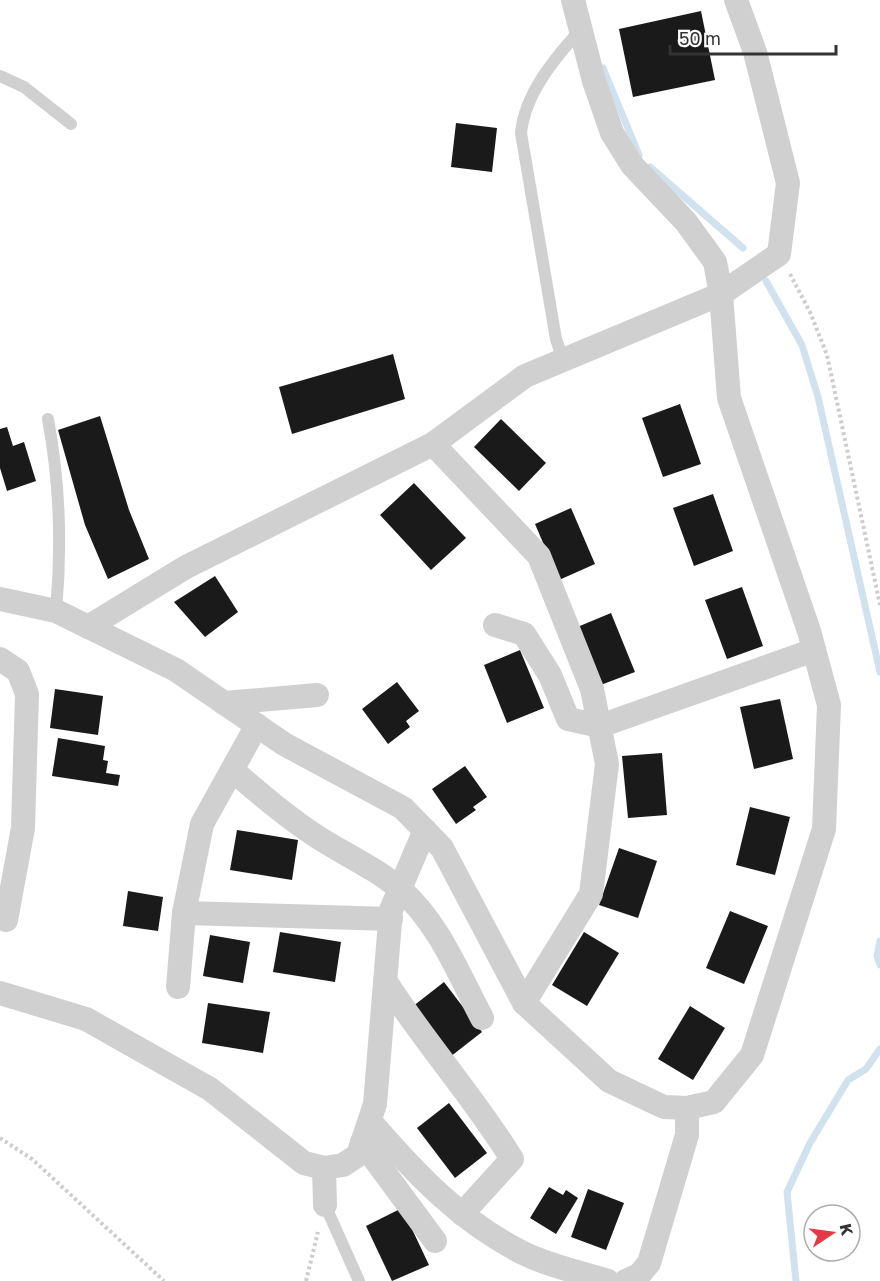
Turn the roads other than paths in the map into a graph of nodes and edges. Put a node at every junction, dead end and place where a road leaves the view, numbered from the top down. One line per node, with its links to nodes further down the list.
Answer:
1 (573, 0): 3 (street)
2 (736, 0): 6 (street)
3 (581, 29): 6 (street); 7 (lane)
4 (0, 76): 5 (lane)
5 (71, 124)
6 (721, 294): 7 (street); 14 (street)
7 (563, 360): 9 (street)
8 (48, 419): 11 (lane)
9 (433, 444): 13 (street); 19 (street)
10 (0, 599): 11 (street)
11 (56, 611): 13 (street)
12 (495, 625): 19 (street)
13 (88, 627): 17 (street)
14 (814, 650): 19 (street); 31 (street)
15 (0, 659): 25 (street)
16 (317, 695): 17 (street)
17 (224, 703): 18 (street)
18 (257, 725): 20 (street); 21 (street)
19 (600, 726): 29 (street)
20 (232, 770): 22 (street); 23 (street)
21 (424, 830): 22 (street); 29 (street)
22 (400, 889): 24 (street); 30 (street)
23 (184, 913): 24 (street); 27 (street)
24 (391, 919): 26 (street)
25 (6, 920)
26 (386, 982): 32 (street); 35 (street)
27 (178, 987)
28 (0, 993): 33 (street)
29 (524, 1003): 31 (street)
30 (482, 1018)
31 (687, 1108): 39 (street)
32 (366, 1131): 33 (street); 35 (street); 36 (street)
33 (324, 1168): 34 (street)
34 (325, 1205): 37 (lane)
35 (462, 1214): 38 (street)
36 (435, 1241)
37 (359, 1281)
38 (608, 1281)
39 (626, 1281)

